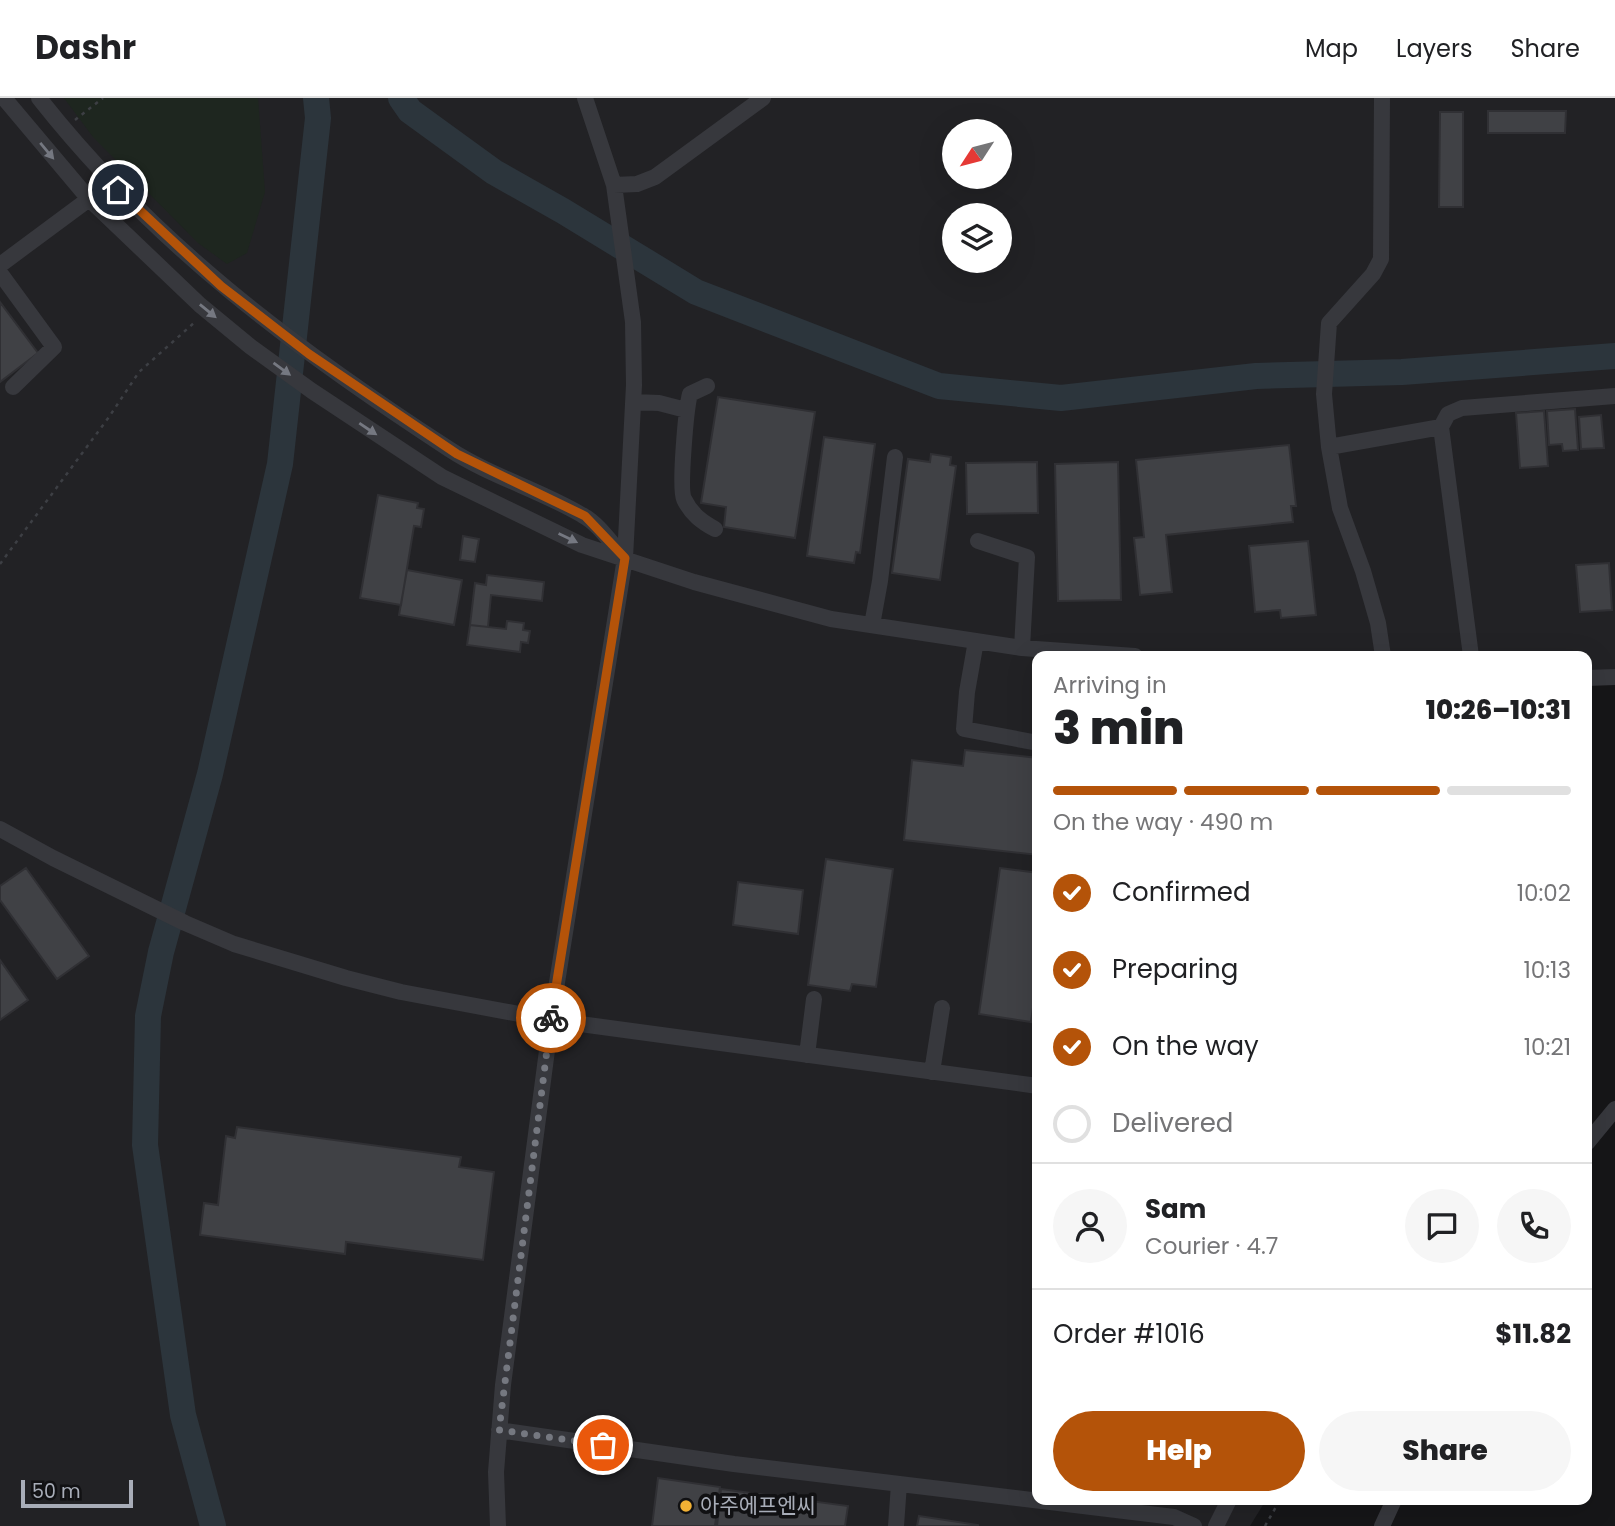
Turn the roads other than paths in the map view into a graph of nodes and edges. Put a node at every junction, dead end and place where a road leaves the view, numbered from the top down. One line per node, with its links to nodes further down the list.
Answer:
1 (4, 98): 7 (street, one-way to 7)
2 (40, 98): 20 (street)
3 (585, 98): 6 (street)
4 (763, 98): 6 (street)
5 (1382, 98): 16 (street)
6 (614, 185): 13 (street)
7 (89, 199): 8 (street); 20 (street, one-way to 20)
8 (0, 265)
9 (0, 273): 11 (street)
10 (707, 386): 14 (street)
11 (13, 387)
12 (1615, 396): 15 (street)
13 (634, 402): 14 (street); 20 (street)
14 (686, 410): 18 (street)
15 (1441, 427): 16 (street); 26 (street)
16 (1329, 447): 25 (street)
17 (895, 457): 21 (street)
18 (715, 530)
19 (978, 541): 23 (street)
20 (625, 558): 21 (street); 33 (street)
21 (872, 625): 22 (street)
22 (976, 641): 23 (street); 29 (street)
23 (1022, 648): 24 (street)
24 (1064, 651)
25 (1382, 651)
26 (1470, 651)
27 (1615, 677): 28 (street)
28 (1592, 678)
29 (1032, 742)
30 (3, 837): 33 (street)
31 (814, 999): 34 (street)
32 (942, 1008): 35 (street)
33 (551, 1020): 34 (street); 39 (street)
34 (807, 1055): 35 (street)
35 (932, 1072): 36 (street)
36 (1032, 1085)
37 (1615, 1109): 38 (street)
38 (1592, 1137)
39 (499, 1430): 40 (street); 45 (street)
40 (899, 1484): 41 (street); 46 (street)
41 (1032, 1500)
42 (1074, 1505): 47 (street)
43 (1226, 1505): 48 (street)
44 (1392, 1505): 49 (street)
45 (498, 1526)
46 (896, 1526)
47 (1194, 1526)
48 (1216, 1526)
49 (1382, 1526)

